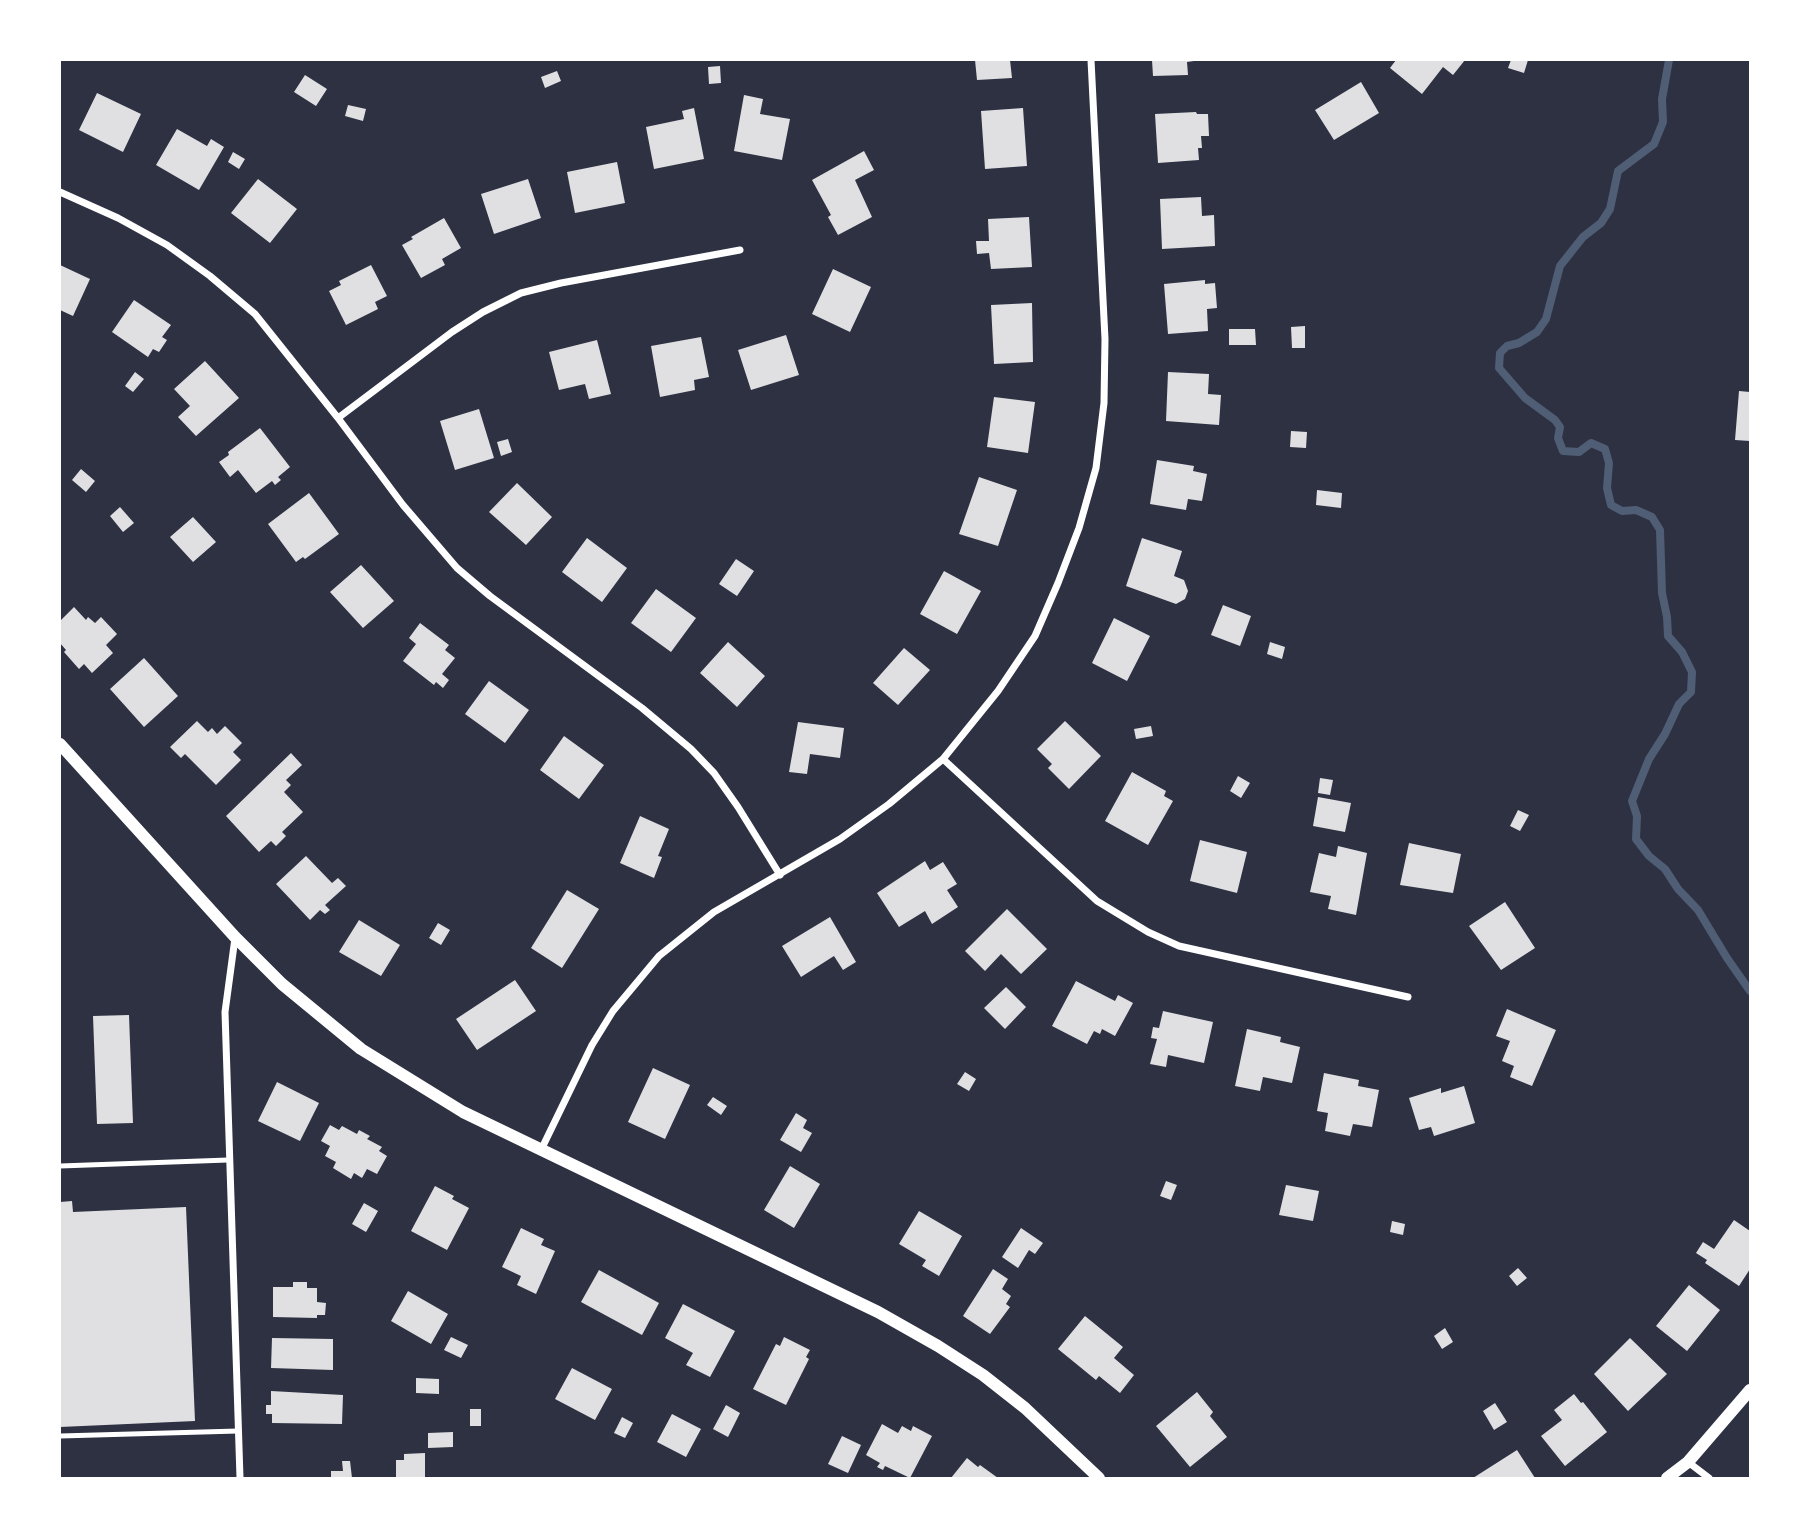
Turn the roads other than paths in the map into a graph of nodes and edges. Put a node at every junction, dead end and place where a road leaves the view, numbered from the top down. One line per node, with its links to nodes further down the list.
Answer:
1 (1091, 60): 6 (street)
2 (60, 192): 4 (street)
3 (740, 250): 4 (street)
4 (338, 418): 7 (street)
5 (60, 744): 8 (street)
6 (943, 759): 7 (street); 9 (street)
7 (780, 875): 10 (street)
8 (235, 937): 10 (street); 11 (street)
9 (1408, 997)
10 (541, 1150): 18 (street)
11 (229, 1160): 12 (lane); 14 (street)
12 (60, 1166)
13 (1751, 1390): 16 (street)
14 (238, 1432): 15 (lane); 17 (street)
15 (60, 1436)
16 (1688, 1462): 19 (street); 20 (street)
17 (240, 1479)
18 (1099, 1479)
19 (1667, 1479)
20 (1709, 1479)

